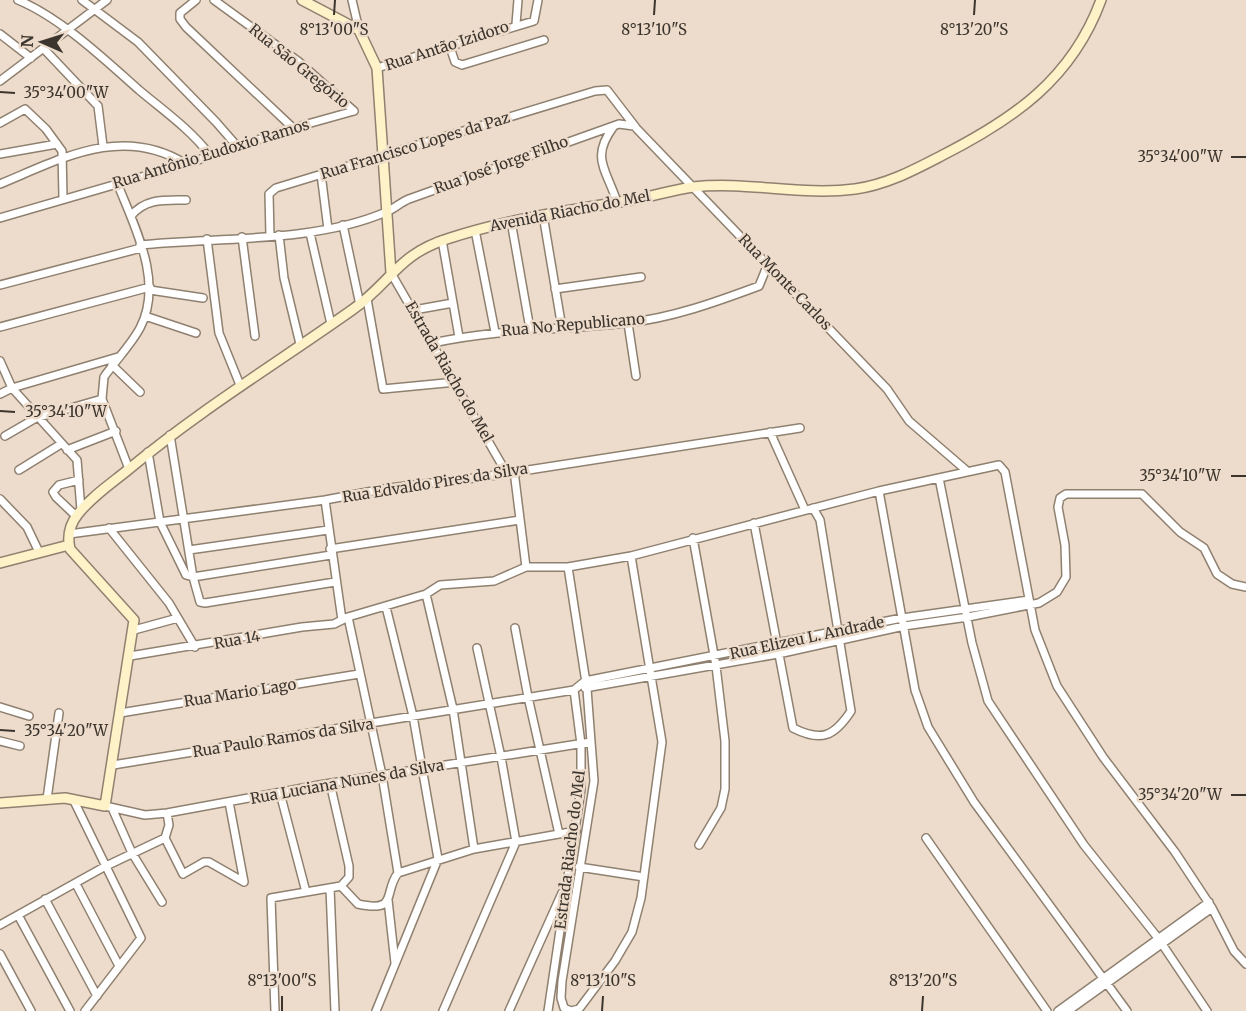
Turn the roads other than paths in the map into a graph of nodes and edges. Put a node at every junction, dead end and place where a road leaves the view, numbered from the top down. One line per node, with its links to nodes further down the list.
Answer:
1 (18, 0): 13 (street)
2 (82, 0): 11 (street)
3 (107, 0): 11 (street)
4 (196, 0): 28 (street)
5 (214, 0): 23 (street, Rua São Gregório)
6 (302, 0): 14 (street)
7 (352, 0): 14 (street)
8 (518, 0): 12 (street)
9 (538, 0): 12 (street, Rua Antão Izidoro)
10 (1101, 0): 40 (street, Avenida Riacho do Mel)
11 (95, 8): 13 (street); 31 (street)
12 (516, 24): 17 (street, Rua Antão Izidoro)
13 (65, 30): 18 (street); 33 (street)
14 (359, 30): 20 (street)
15 (0, 34): 19 (street)
16 (544, 40): 17 (street)
17 (450, 47): 20 (street, Rua Antão Izidoro)
18 (44, 49): 19 (street); 30 (street)
19 (31, 58): 21 (street)
20 (377, 68): 34 (street)
21 (0, 81)
22 (604, 90): 24 (street, Rua Monte Carlos); 34 (street, Rua Francisco Lopes da Paz)
23 (354, 111): 28 (street, Rua Antônio Eudoxio Ramos)
24 (625, 113): 26 (street); 27 (street, Rua Monte Carlos)
25 (0, 123): 29 (street)
26 (616, 125): 27 (street, Rua José Jorge Filho); 43 (street); 44 (street, Rua José Jorge Filho)
27 (636, 127): 40 (street, Rua Monte Carlos)
28 (293, 128): 31 (street, Rua Antônio Eudoxio Ramos)
29 (57, 144): 32 (street); 35 (street)
30 (103, 146): 35 (street); 36 (street)
31 (237, 146): 33 (street, Rua Antônio Eudoxio Ramos)
32 (0, 153)
33 (210, 155): 36 (street, Rua Antônio Eudoxio Ramos)
34 (384, 155): 37 (street, Rua Francisco Lopes da Paz); 44 (street)
35 (64, 158): 38 (street); 41 (street)
36 (186, 164): 39 (street, Rua Antônio Eudoxio Ramos)
37 (321, 174): 50 (street); 53 (street, Rua Francisco Lopes da Paz)
38 (0, 184)
39 (118, 185): 41 (street, Rua Antônio Eudoxio Ramos); 46 (street)
40 (694, 187): 43 (street, Avenida Riacho do Mel); 59 (street, Rua Monte Carlos)
41 (63, 198): 47 (street, Rua Antônio Eudoxio Ramos)
42 (186, 200): 46 (street)
43 (616, 202): 45 (street, Avenida Riacho do Mel)
44 (387, 212): 49 (street, Rua José Jorge Filho); 60 (street)
45 (543, 215): 48 (street, Avenida Riacho do Mel); 64 (street)
46 (131, 216): 58 (street)
47 (0, 218)
48 (512, 221): 51 (street, Avenida Riacho do Mel); 74 (street)
49 (343, 225): 50 (street, Rua José Jorge Filho); 66 (street)
50 (328, 229): 52 (street, Rua José Jorge Filho)
51 (475, 230): 57 (street, Avenida Riacho do Mel); 75 (street)
52 (310, 233): 54 (street, Rua José Jorge Filho); 71 (street)
53 (270, 236): 54 (street, Rua José Jorge Filho); 55 (street, Rua José Jorge Filho)
54 (279, 236): 80 (street)
55 (242, 237): 56 (street, Rua José Jorge Filho); 77 (street)
56 (207, 239): 58 (street, Rua José Jorge Filho); 86 (street)
57 (441, 240): 60 (street, Avenida Riacho do Mel); 67 (street)
58 (141, 247): 62 (street, Rua José Jorge Filho); 63 (street)
59 (768, 264): 70 (street, Rua No Republicano); 103 (street, Rua Monte Carlos)
60 (391, 273): 66 (street, Avenida Riacho do Mel); 68 (street, Estrada Riacho do Mel)
61 (641, 277): 64 (street)
62 (0, 285)
63 (150, 289): 65 (street); 69 (street); 72 (street)
64 (555, 289): 73 (street)
65 (202, 298)
66 (363, 302): 71 (street, Avenida Riacho do Mel); 85 (street)
67 (453, 303): 68 (street); 78 (street)
68 (414, 310): 79 (street, Estrada Riacho do Mel)
69 (145, 316): 76 (street); 81 (street)
70 (628, 323): 73 (street, Rua No Republicano); 84 (street)
71 (331, 324): 80 (street, Avenida Riacho do Mel)
72 (0, 327)
73 (561, 328): 74 (street, Rua No Republicano)
74 (530, 329): 75 (street, Rua No Republicano)
75 (495, 332): 78 (street, Rua No Republicano)
76 (196, 333)
77 (255, 336)
78 (459, 338): 79 (street, Rua No Republicano)
79 (433, 343): 85 (street, Estrada Riacho do Mel)
80 (300, 344): 86 (street, Avenida Riacho do Mel)
81 (118, 357): 83 (street); 87 (street)
82 (0, 361): 87 (street)
83 (112, 365): 88 (street); 90 (street)
84 (636, 375)
85 (456, 382): 102 (street, Estrada Riacho do Mel)
86 (240, 385): 95 (street, Avenida Riacho do Mel)
87 (12, 388): 89 (street); 91 (street)
88 (140, 392)
89 (0, 394)
90 (102, 399): 91 (street); 93 (street)
91 (36, 418): 96 (street); 97 (street)
92 (800, 428): 94 (street, Rua Edvaldo Pires da Silva)
93 (116, 431): 98 (street); 100 (street)
94 (770, 432): 102 (street, Rua Edvaldo Pires da Silva); 109 (street)
95 (170, 435): 99 (street, Avenida Riacho do Mel); 111 (street)
96 (5, 436)
97 (61, 444): 98 (street); 101 (street)
98 (67, 450): 105 (street)
99 (148, 453): 100 (street, Avenida Riacho do Mel); 113 (street)
100 (129, 469): 110 (street, Avenida Riacho do Mel)
101 (19, 470)
102 (510, 471): 108 (street, Rua Edvaldo Pires da Silva); 112 (street, Estrada Riacho do Mel)
103 (967, 471): 104 (street); 131 (street)
104 (939, 478): 106 (street); 133 (street)
105 (80, 480): 110 (street); 110 (street)
106 (879, 491): 109 (street); 136 (street)
107 (0, 499): 121 (street)
108 (325, 500): 111 (street, Rua Edvaldo Pires da Silva); 116 (street)
109 (809, 509): 114 (street); 139 (street)
110 (79, 513): 117 (street, Avenida Riacho do Mel)
111 (183, 520): 113 (street, Rua Edvaldo Pires da Silva); 120 (street)
112 (520, 520): 122 (street); 125 (street, Estrada Riacho do Mel)
113 (160, 522): 115 (street, Rua Edvaldo Pires da Silva); 127 (street)
114 (754, 523): 118 (street); 141 (street)
115 (110, 528): 117 (street, Rua Edvaldo Pires da Silva); 134 (street)
116 (328, 530): 120 (street); 122 (street)
117 (69, 534): 119 (street)
118 (693, 538): 123 (street); 146 (street)
119 (69, 544): 121 (street); 138 (street)
120 (189, 550): 127 (street)
121 (39, 552): 124 (street)
122 (330, 552): 127 (street); 128 (street)
123 (631, 556): 126 (street); 148 (street)
124 (0, 563)
125 (526, 567): 126 (street); 130 (street, Rua 14)
126 (568, 567): 151 (street, Estrada Riacho do Mel)
127 (193, 577): 128 (street)
128 (335, 582): 135 (street)
129 (1246, 587): 131 (street, Rua Elizeu L. Andrade)
130 (426, 594): 132 (street, Rua 14); 155 (street)
131 (1029, 603): 133 (street, Rua Elizeu L. Andrade); 200 (street)
132 (386, 607): 135 (street, Rua 14); 159 (street)
133 (968, 614): 136 (street, Rua Elizeu L. Andrade); 203 (street)
134 (178, 618): 138 (street); 142 (street)
135 (345, 618): 142 (street, Rua 14); 149 (street)
136 (903, 622): 139 (street, Rua Elizeu L. Andrade); 140 (street, Rua Elizeu L. Andrade); 208 (street)
137 (515, 628): 152 (street)
138 (134, 630): 145 (street)
139 (837, 631): 140 (street); 141 (street, Rua Elizeu L. Andrade)
140 (839, 640): 144 (street, Rua Elizeu L. Andrade); 144 (street)
141 (775, 644): 144 (street); 146 (street, Rua Elizeu L. Andrade)
142 (195, 647): 145 (street, Rua 14)
143 (477, 648): 153 (street)
144 (778, 654): 147 (street, Rua Elizeu L. Andrade)
145 (130, 656): 157 (street)
146 (714, 657): 147 (street); 148 (street, Rua Elizeu L. Andrade)
147 (716, 666): 150 (street, Rua Elizeu L. Andrade); 184 (street)
148 (649, 669): 150 (street); 151 (street, Rua Elizeu L. Andrade)
149 (359, 674): 157 (street, Rua Mario Lago); 160 (street)
150 (650, 677): 151 (street, Rua Elizeu L. Andrade); 191 (street)
151 (581, 686): 152 (street, Rua Paulo Ramos da Silva); 162 (street, Estrada Riacho do Mel); 163 (street, Estrada Riacho do Mel)
152 (528, 697): 153 (street, Rua Paulo Ramos da Silva); 165 (street)
153 (490, 705): 155 (street, Rua Paulo Ramos da Silva); 166 (street)
154 (0, 708): 158 (street)
155 (453, 709): 159 (street, Rua Paulo Ramos da Silva); 167 (street)
156 (59, 713): 173 (street)
157 (120, 713): 168 (street)
158 (29, 716)
159 (413, 716): 160 (street, Rua Paulo Ramos da Silva); 169 (street)
160 (372, 724): 168 (street, Rua Paulo Ramos da Silva); 170 (street)
161 (0, 741): 164 (street)
162 (591, 742): 163 (street, Rua Luciana Nunes da Silva); 189 (street, Estrada Riacho do Mel)
163 (581, 744): 165 (street, Rua Luciana Nunes da Silva); 179 (street, Estrada Riacho do Mel)
164 (20, 746)
165 (541, 751): 166 (street, Rua Luciana Nunes da Silva); 180 (street)
166 (501, 757): 167 (street, Rua Luciana Nunes da Silva); 183 (street)
167 (462, 763): 169 (street, Rua Luciana Nunes da Silva); 185 (street)
168 (113, 765): 177 (street)
169 (423, 769): 170 (street, Rua Luciana Nunes da Silva); 187 (street)
170 (382, 775): 171 (street, Rua Luciana Nunes da Silva); 190 (street)
171 (330, 783): 172 (street, Rua Luciana Nunes da Silva); 194 (street)
172 (280, 793): 175 (street, Rua Luciana Nunes da Silva); 196 (street)
173 (47, 799): 174 (street); 176 (street)
174 (73, 799): 177 (street); 188 (street)
175 (229, 802): 178 (street, Rua Luciana Nunes da Silva); 181 (street)
176 (0, 803)
177 (108, 807): 178 (street, Rua Luciana Nunes da Silva); 186 (street)
178 (167, 813): 181 (street)
179 (576, 831): 180 (street); 192 (street, Estrada Riacho do Mel)
180 (558, 834): 183 (street)
181 (165, 838): 186 (street)
182 (926, 838): 219 (street)
183 (516, 842): 185 (street); 216 (street)
184 (699, 845)
185 (474, 849): 187 (street)
186 (132, 853): 188 (street); 199 (street)
187 (438, 859): 190 (street); 207 (street)
188 (104, 867): 193 (street); 205 (street)
189 (579, 867): 191 (street); 191 (street, Estrada Riacho do Mel)
190 (398, 873): 198 (street)
191 (644, 877)
192 (567, 882): 217 (street); 218 (street, Estrada Riacho do Mel)
193 (76, 884): 197 (street); 205 (street)
194 (341, 886): 195 (street); 198 (street)
195 (330, 888): 196 (street); 214 (street)
196 (306, 892): 213 (street)
197 (45, 899): 201 (street); 209 (street)
198 (388, 900): 207 (street)
199 (162, 902)
200 (1210, 905): 203 (street); 206 (street)
201 (18, 915): 202 (street); 211 (street)
202 (0, 925)
203 (1160, 941): 208 (street); 223 (street)
204 (0, 954): 210 (street)
205 (118, 964): 209 (street)
206 (1246, 964)
207 (395, 965): 215 (street)
208 (1105, 981): 220 (street); 221 (street); 222 (street)
209 (97, 996): 212 (street)
210 (31, 1011)
211 (70, 1011)
212 (85, 1011)
213 (275, 1011)
214 (335, 1011)
215 (376, 1011)
216 (443, 1011)
217 (509, 1011)
218 (548, 1011)
219 (1047, 1011)
220 (1058, 1011)
221 (1068, 1011)
222 (1127, 1011)
223 (1207, 1011)

